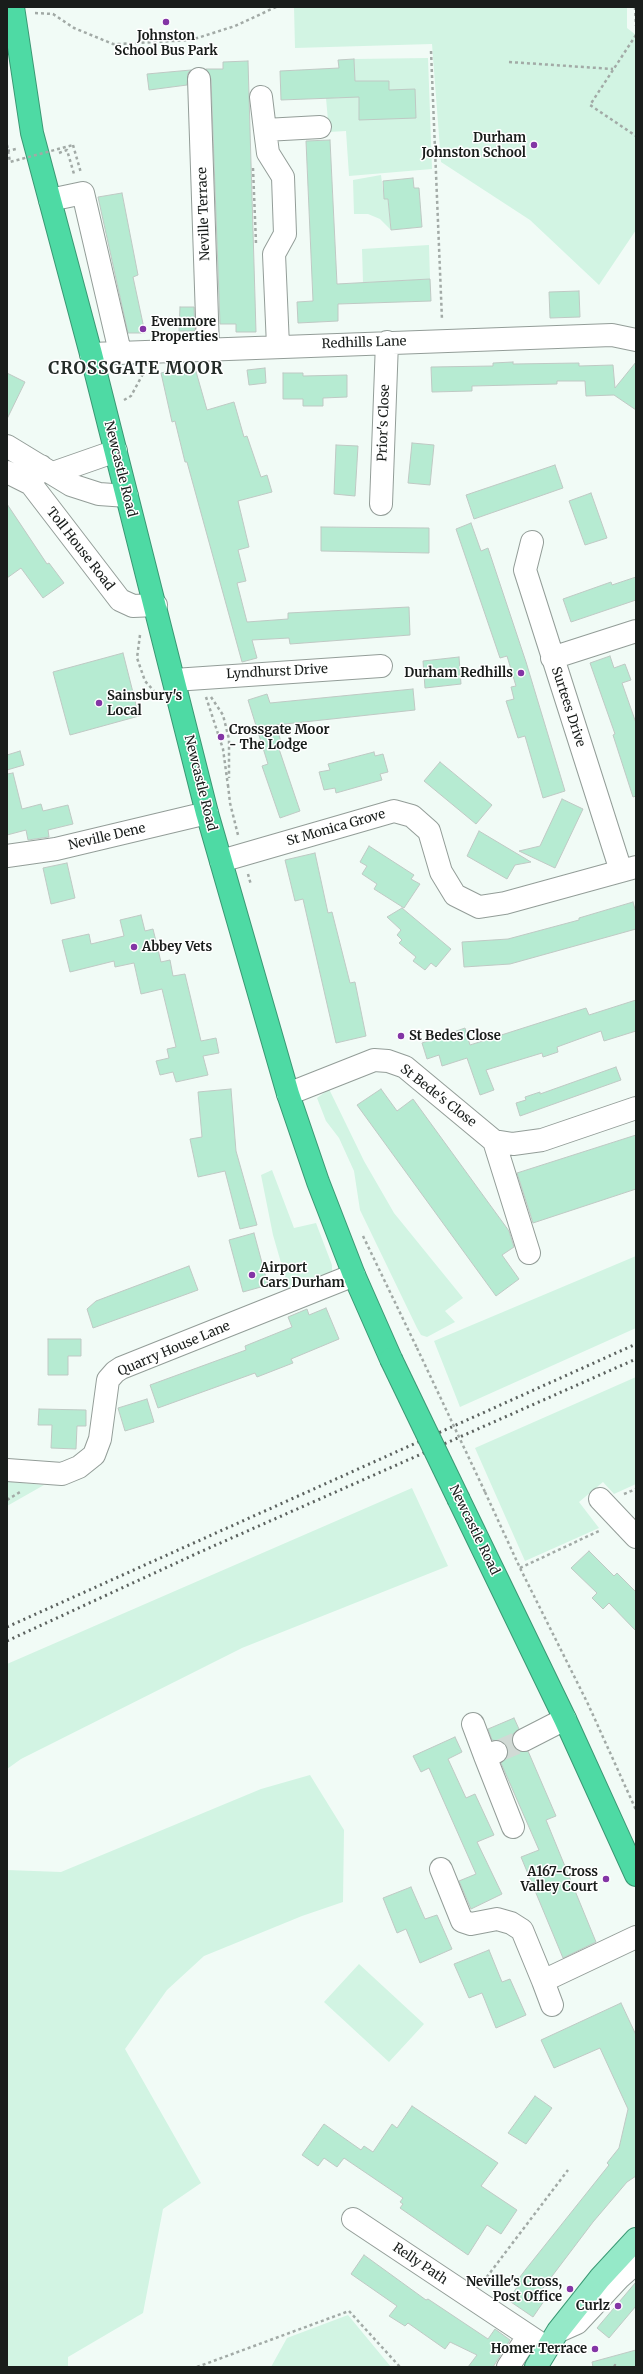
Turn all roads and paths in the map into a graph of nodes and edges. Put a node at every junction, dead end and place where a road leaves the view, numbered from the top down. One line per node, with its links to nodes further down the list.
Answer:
1 (13, 7): 22 (highway, Newcastle Road)
2 (276, 7): 4 (path)
3 (635, 7): 5 (path)
4 (34, 13)
5 (636, 26)
6 (636, 36): 9 (path)
7 (431, 51): 25 (path)
8 (509, 62): 9 (path)
9 (614, 69): 14 (path)
10 (199, 79): 28 (street, Neville Terrace)
11 (261, 97): 13 (street)
12 (320, 127): 13 (street)
13 (265, 130): 27 (street)
14 (636, 136)
15 (7, 145): 20 (path, bridge)
16 (17, 149): 17 (path)
17 (7, 151)
18 (59, 153): 21 (path)
19 (253, 166): 23 (path)
20 (83, 177)
21 (75, 180)
22 (50, 200): 30 (street); 31 (highway, Newcastle Road)
23 (256, 245)
24 (636, 340): 25 (street, Redhills Lane)
25 (443, 341): 26 (street, Redhills Lane)
26 (387, 342): 27 (street, Redhills Lane); 38 (street, Prior's Close)
27 (278, 346): 28 (street, Redhills Lane)
28 (208, 348): 29 (street, Redhills Lane)
29 (147, 351): 30 (street, Redhills Lane); 32 (path)
30 (120, 352): 31 (street, Redhills Lane)
31 (91, 354): 34 (highway, Newcastle Road)
32 (123, 402)
33 (7, 446): 36 (street, Toll House Road)
34 (116, 451): 36 (street); 37 (highway, Newcastle Road)
35 (7, 472): 36 (street)
36 (42, 475): 37 (street, Toll House Road); 40 (street, Toll House Road)
37 (127, 496): 40 (highway, Newcastle Road)
38 (381, 504)
39 (532, 542): 43 (street, Surtees Drive)
40 (156, 606): 46 (highway, Newcastle Road)
41 (141, 630): 47 (path)
42 (636, 631): 43 (street)
43 (552, 658): 53 (street, Surtees Drive)
44 (381, 666): 45 (street, Lyndhurst Drive)
45 (198, 677): 46 (street, Lyndhurst Drive); 48 (path); 48 (path)
46 (174, 680): 49 (highway, Newcastle Road)
47 (159, 696)
48 (228, 786): 50 (path)
49 (207, 813): 51 (street, Neville Dene); 52 (highway, Newcastle Road)
50 (244, 854): 52 (street, St Monica Grove); 53 (street, St Monica Grove)
51 (7, 856)
52 (220, 861): 54 (highway, Newcastle Road)
53 (629, 869)
54 (288, 1094): 56 (street, St Bede's Close); 59 (highway, Newcastle Road)
55 (636, 1108): 56 (street)
56 (494, 1141): 58 (street)
57 (361, 1233): 64 (path, bridge)
58 (529, 1253)
59 (354, 1275): 60 (street, Quarry House Lane); 65 (highway, Newcastle Road, bridge)
60 (7, 1470)
61 (600, 1499): 62 (street)
62 (616, 1516): 63 (street); 64 (path)
63 (636, 1537)
64 (520, 1568): 68 (path)
65 (565, 1719): 67 (street); 71 (highway, Newcastle Road)
66 (473, 1724): 69 (street)
67 (524, 1740)
68 (636, 1810)
69 (513, 1827)
70 (441, 1869): 73 (street)
71 (636, 1875)
72 (636, 1937): 73 (street)
73 (543, 1981): 74 (street)
74 (552, 2005)
75 (568, 2170): 79 (path)
76 (353, 2219): 79 (street, Relly Path)
77 (636, 2240): 81 (main road)
78 (636, 2263): 81 (street)
79 (470, 2298): 80 (street, Relly Path)
80 (528, 2336): 81 (street, Relly Path); 84 (street)
81 (552, 2340): 85 (main road)
82 (197, 2367): 83 (path)
83 (400, 2367)
84 (508, 2367)
85 (536, 2367)

